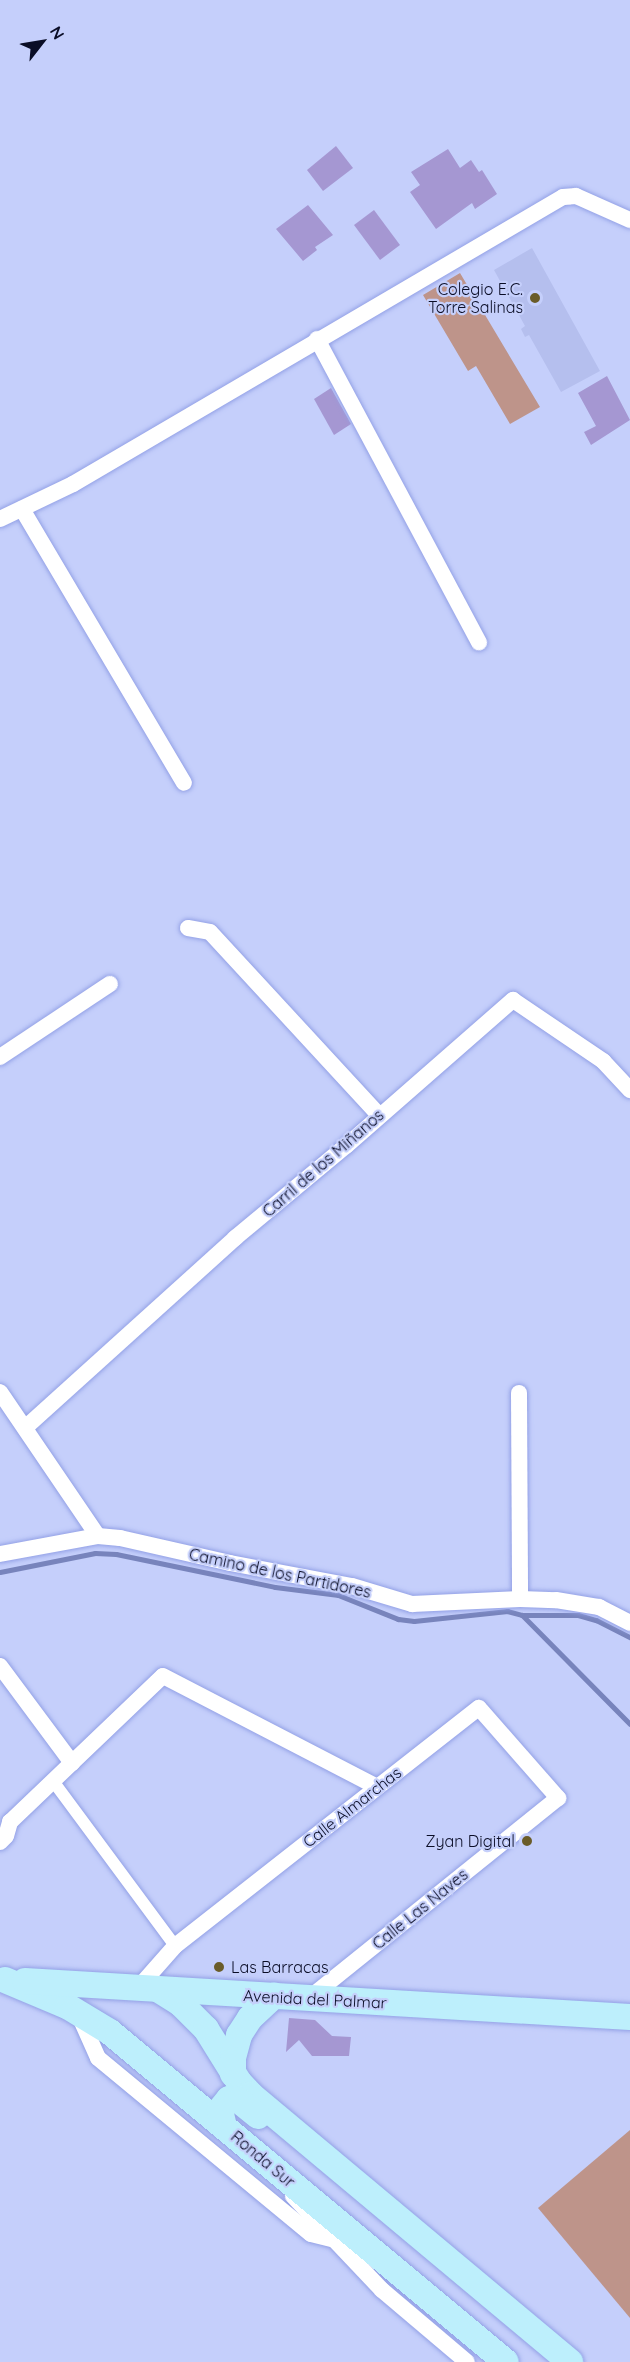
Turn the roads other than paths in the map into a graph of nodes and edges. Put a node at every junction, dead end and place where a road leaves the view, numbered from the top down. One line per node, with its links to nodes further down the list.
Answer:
1 (630, 220): 2 (street)
2 (316, 339): 3 (street); 5 (street)
3 (22, 508): 4 (street); 6 (street)
4 (0, 519)
5 (479, 643)
6 (184, 783)
7 (188, 928): 11 (street)
8 (110, 984): 9 (street)
9 (0, 1057)
10 (630, 1090): 11 (street, Carril de los Miñanos)
11 (379, 1115): 14 (street, Carril de los Miñanos)
12 (0, 1392): 14 (street)
13 (519, 1393): 17 (street)
14 (26, 1427): 15 (street)
15 (98, 1536): 16 (street, Camino de los Partidores); 17 (street, Camino de los Partidores)
16 (0, 1554)
17 (520, 1599): 18 (street, Camino de los Partidores)
18 (630, 1623)
19 (0, 1666): 20 (street)
20 (72, 1763): 21 (street); 22 (street)
21 (53, 1781): 24 (street); 25 (street)
22 (377, 1787): 23 (street, Calle Almarchas); 25 (street, Calle Almarchas)
23 (558, 1798): 29 (street, Calle Las Naves)
24 (0, 1842)
25 (176, 1946): 27 (street, Calle Almarchas)
26 (2, 1980): 27 (main road, Avenida del Palmar); 30 (main road, Ronda Sur)
27 (149, 1989): 28 (main road, Avenida del Palmar); 32 (main road)
28 (274, 1996): 29 (main road, Avenida del Palmar); 32 (main road)
29 (309, 1998): 31 (main road, Avenida del Palmar)
30 (78, 2012): 33 (main road, Ronda Sur); 36 (street)
31 (630, 2017)
32 (233, 2074): 35 (main road)
33 (224, 2127): 34 (main road, Ronda Sur); 35 (main road)
34 (257, 2154): 36 (street); 38 (main road, Ronda Sur)
35 (338, 2169): 39 (main road)
36 (335, 2240): 37 (street)
37 (467, 2362)
38 (506, 2362)
39 (570, 2362)

